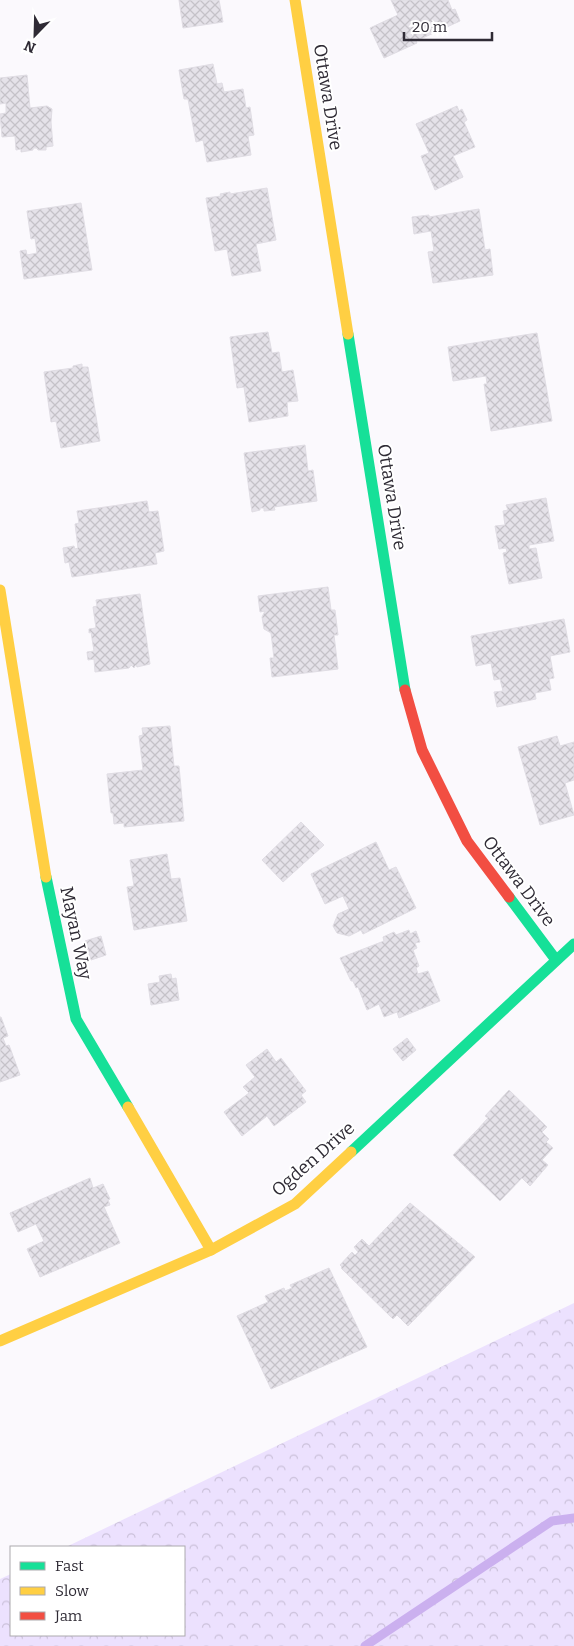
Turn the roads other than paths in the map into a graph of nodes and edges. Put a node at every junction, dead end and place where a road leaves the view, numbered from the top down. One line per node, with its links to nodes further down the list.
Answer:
1 (295, 0): 4 (street, Ottawa Drive)
2 (0, 590): 5 (street, Mayan Way)
3 (574, 944): 4 (street, Ogden Drive)
4 (556, 960): 5 (street, Ogden Drive)
5 (211, 1250): 6 (street, Ogden Drive)
6 (0, 1341)

